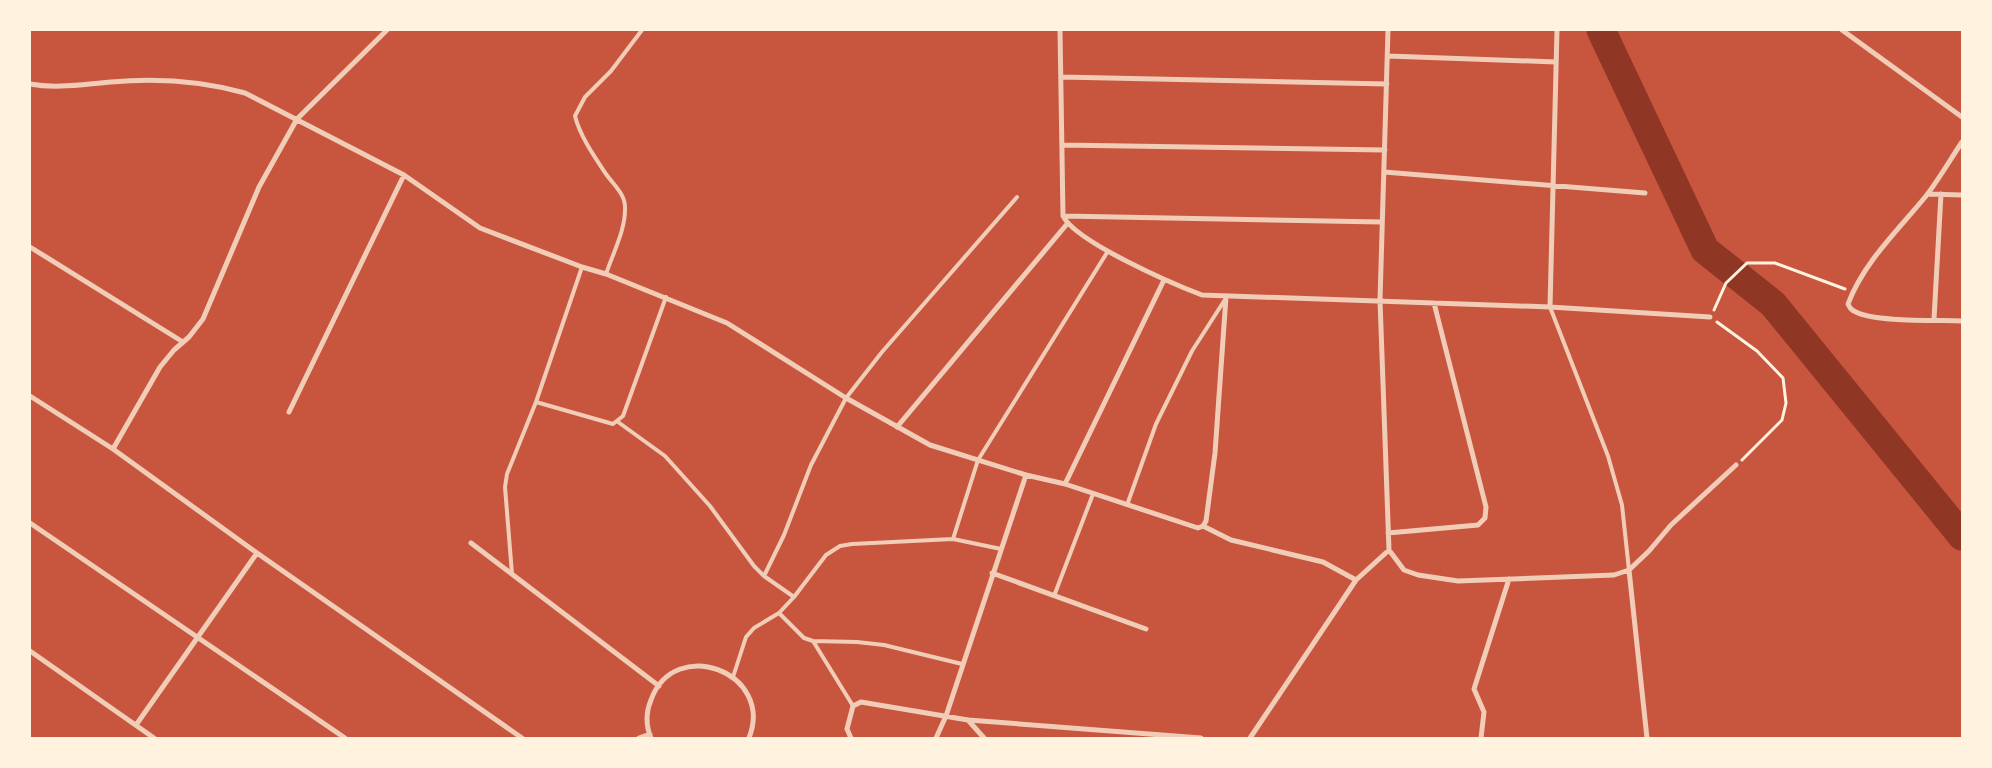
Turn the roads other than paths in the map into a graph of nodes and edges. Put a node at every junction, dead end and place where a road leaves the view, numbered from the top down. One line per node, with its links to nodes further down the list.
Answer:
1 (387, 30): 13 (street)
2 (642, 30): 31 (lane)
3 (1060, 30): 9 (street)
4 (1388, 30): 7 (street)
5 (1557, 30): 8 (street)
6 (1842, 30): 12 (street)
7 (1388, 56): 8 (street); 11 (street)
8 (1556, 62): 19 (street)
9 (1061, 77): 11 (street); 15 (street)
10 (30, 84): 13 (street)
11 (1387, 84): 16 (street)
12 (1962, 116)
13 (297, 119): 18 (street); 41 (street)
14 (1962, 142): 21 (street)
15 (1062, 145): 16 (street); 25 (street)
16 (1385, 150): 17 (street)
17 (1384, 172): 19 (street); 26 (street)
18 (404, 175): 30 (street); 45 (street)
19 (1554, 187): 20 (street); 37 (street)
20 (1645, 193)
21 (1928, 194): 22 (street); 39 (street)
22 (1941, 194): 23 (street); 39 (street)
23 (1962, 195)
24 (1017, 197): 43 (lane)
25 (1063, 216): 26 (street); 27 (street)
26 (1382, 222): 35 (street)
27 (1067, 224): 29 (street); 47 (street)
28 (30, 247): 41 (street)
29 (1108, 251): 32 (street); 49 (lane)
30 (582, 267): 31 (street); 44 (lane)
31 (606, 274): 33 (street)
32 (1164, 280): 34 (street); 52 (street)
33 (666, 297): 43 (street); 46 (lane)
34 (1226, 297): 35 (street); 54 (lane); 56 (street)
35 (1380, 300): 36 (street); 57 (street)
36 (1434, 303): 37 (street); 57 (street)
37 (1550, 307): 38 (street); 63 (lane)
38 (1710, 317)
39 (1934, 320): 40 (street)
40 (1962, 321)
41 (183, 342): 48 (street)
42 (30, 396): 48 (street)
43 (846, 398): 47 (street); 66 (lane)
44 (536, 402): 46 (lane); 65 (lane)
45 (289, 412)
46 (618, 422): 66 (lane)
47 (897, 427): 49 (street)
48 (113, 448): 62 (street)
49 (978, 460): 51 (street); 58 (lane)
50 (1736, 465): 63 (street)
51 (1026, 475): 52 (street); 60 (street)
52 (1065, 484): 53 (street)
53 (1093, 494): 54 (street); 69 (lane)
54 (1127, 504): 56 (street)
55 (30, 523): 73 (street)
56 (1203, 526): 68 (street)
57 (1388, 533): 61 (street)
58 (953, 539): 60 (lane); 70 (lane)
59 (471, 543): 65 (street)
60 (1001, 549): 64 (street)
61 (1389, 550): 67 (street); 68 (street)
62 (257, 552): 73 (street); 87 (street)
63 (1629, 570): 67 (street); 96 (street)
64 (992, 573): 69 (street); 76 (street)
65 (512, 574): 78 (street)
66 (764, 576): 70 (lane)
67 (1509, 579): 95 (street)
68 (1356, 580): 94 (street)
69 (1054, 596): 72 (street)
70 (794, 597): 71 (lane)
71 (779, 613): 74 (lane); 77 (lane)
72 (1146, 629)
73 (196, 636): 82 (street); 86 (street)
74 (813, 641): 76 (lane); 79 (lane)
75 (30, 651): 82 (street)
76 (962, 664): 80 (street)
77 (733, 677): 78 (street); 89 (street)
78 (659, 686): 83 (street)
79 (853, 706): 80 (street); 90 (street)
80 (946, 716): 81 (street); 91 (street)
81 (968, 720): 84 (street); 92 (street)
82 (136, 725): 85 (street)
83 (650, 736): 88 (street)
84 (1160, 736): 93 (street)
85 (154, 738)
86 (345, 738)
87 (522, 738)
88 (639, 738)
89 (749, 738)
90 (851, 738)
91 (936, 738)
92 (984, 738)
93 (1201, 738)
94 (1250, 738)
95 (1480, 738)
96 (1647, 738)

